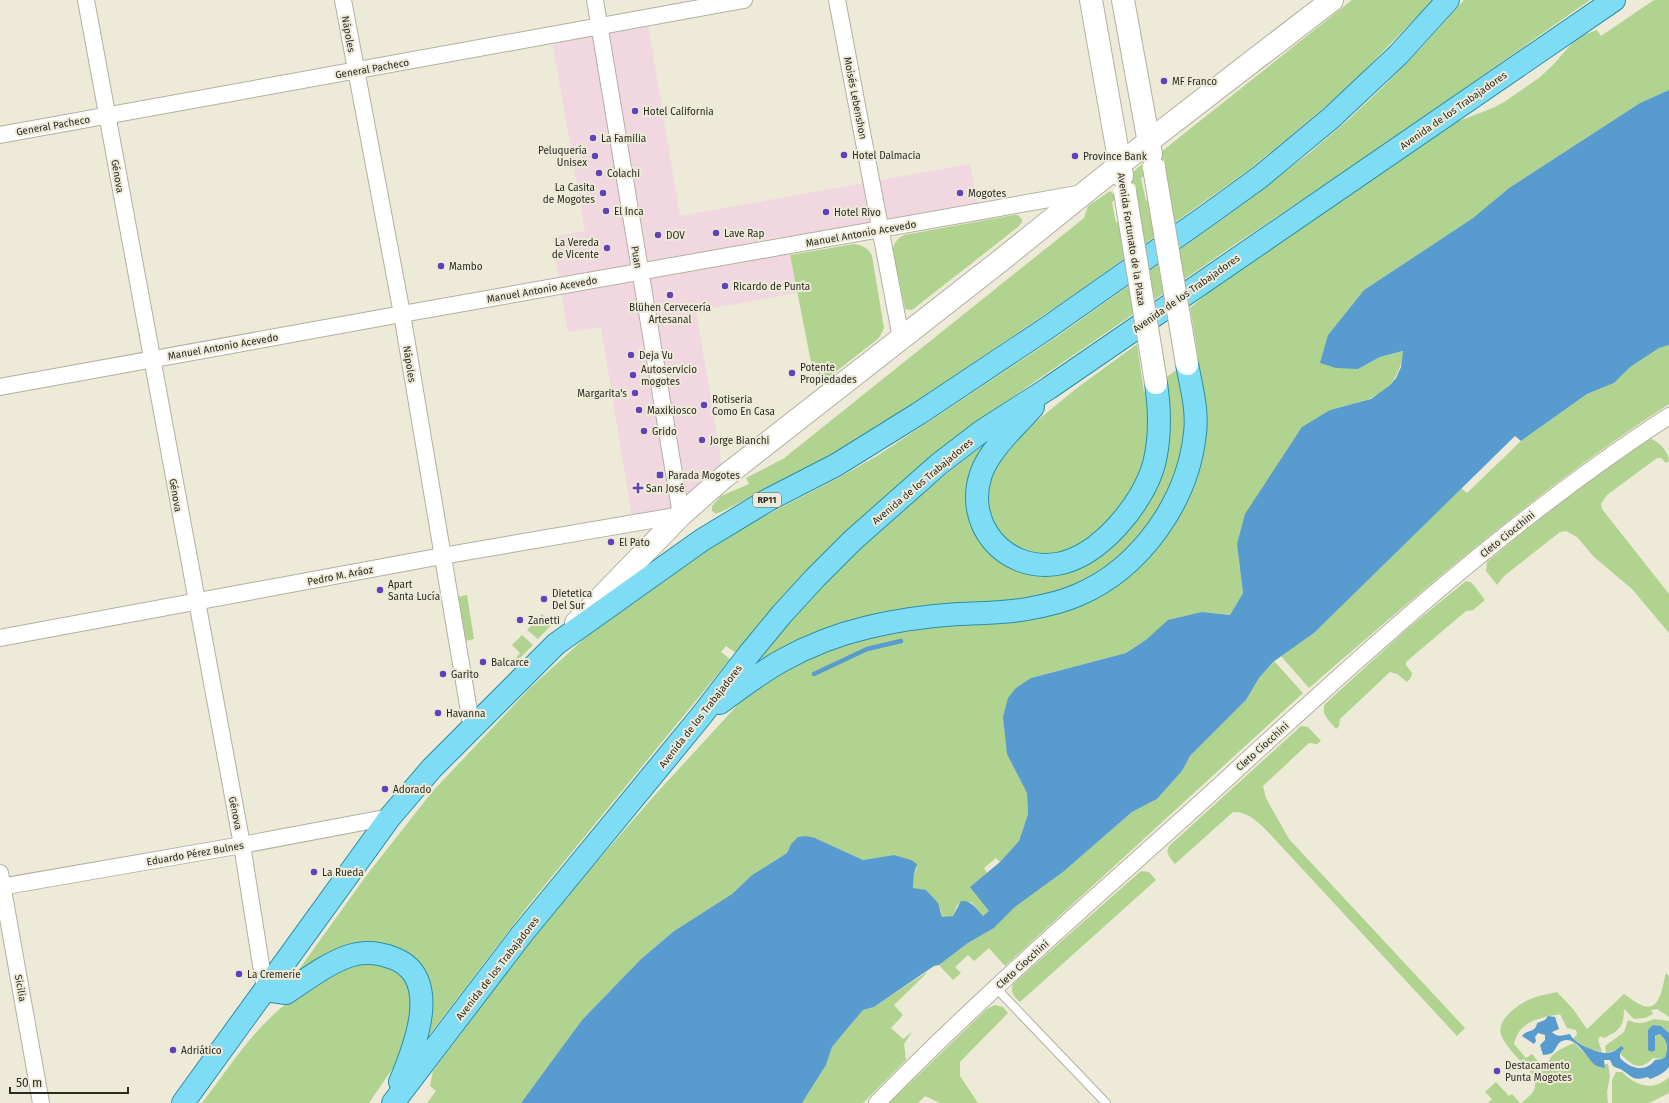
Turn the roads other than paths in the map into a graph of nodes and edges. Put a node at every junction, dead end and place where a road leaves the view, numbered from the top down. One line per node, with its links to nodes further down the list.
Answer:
1 (86, 0): 13 (street, Génova)
2 (343, 0): 12 (street, Nápoles)
3 (594, 0): 11 (street, Puan)
4 (744, 0): 11 (street, General Pacheco)
5 (837, 0): 18 (street, Moisés Lebenshon)
6 (1091, 0): 16 (main road, Avenida Fortunato de la Plaza)
7 (1123, 0): 15 (main road)
8 (1332, 0): 15 (main road)
9 (1448, 0): 30 (main road, RP11)
10 (1614, 0): 24 (main road, Avenida de los Trabajadores)
11 (599, 26): 12 (street, General Pacheco); 19 (street, Puan)
12 (356, 71): 13 (street, General Pacheco); 20 (street, Nápoles)
13 (107, 116): 14 (street, General Pacheco); 22 (street, Génova)
14 (0, 135)
15 (1149, 141): 16 (main road); 31 (main road, bridge)
16 (1120, 165): 17 (main road); 24 (main road, Avenida Fortunato de la Plaza, bridge)
17 (1085, 193): 18 (street, Manuel Antonio Acevedo); 21 (main road)
18 (880, 229): 19 (street, Manuel Antonio Acevedo); 21 (street, Moisés Lebenshon)
19 (640, 272): 20 (street, Manuel Antonio Acevedo); 26 (street, Puan)
20 (402, 314): 22 (street, Manuel Antonio Acevedo); 27 (street, Nápoles)
21 (900, 338): 26 (main road)
22 (151, 359): 23 (street, Manuel Antonio Acevedo); 28 (street, Génova)
23 (0, 387)
24 (1049, 388): 31 (main road, Avenida de los Trabajadores)
25 (1669, 416): 36 (street, Cleto Ciocchini)
26 (681, 515): 27 (street, Pedro M. Aráoz); 30 (main road)
27 (442, 556): 28 (street, Pedro M. Aráoz); 32 (street, Nápoles)
28 (196, 602): 29 (street, Pedro M. Aráoz); 34 (street, Génova)
29 (0, 638)
30 (556, 644): 32 (main road, RP11)
31 (701, 716): 40 (main road, Avenida de los Trabajadores)
32 (472, 729): 33 (main road, RP11)
33 (390, 817): 34 (street, Eduardo Pérez Bulnes); 37 (main road, RP11)
34 (242, 845): 35 (street, Eduardo Pérez Bulnes); 37 (street, Génova)
35 (1, 882): 38 (street, Sicilia)
36 (996, 988): 41 (street, Cleto Ciocchini); 42 (lane)
37 (265, 990): 39 (main road, RP11); 40 (main road)
38 (41, 1103)
39 (183, 1103)
40 (392, 1103)
41 (877, 1103)
42 (1106, 1103)

